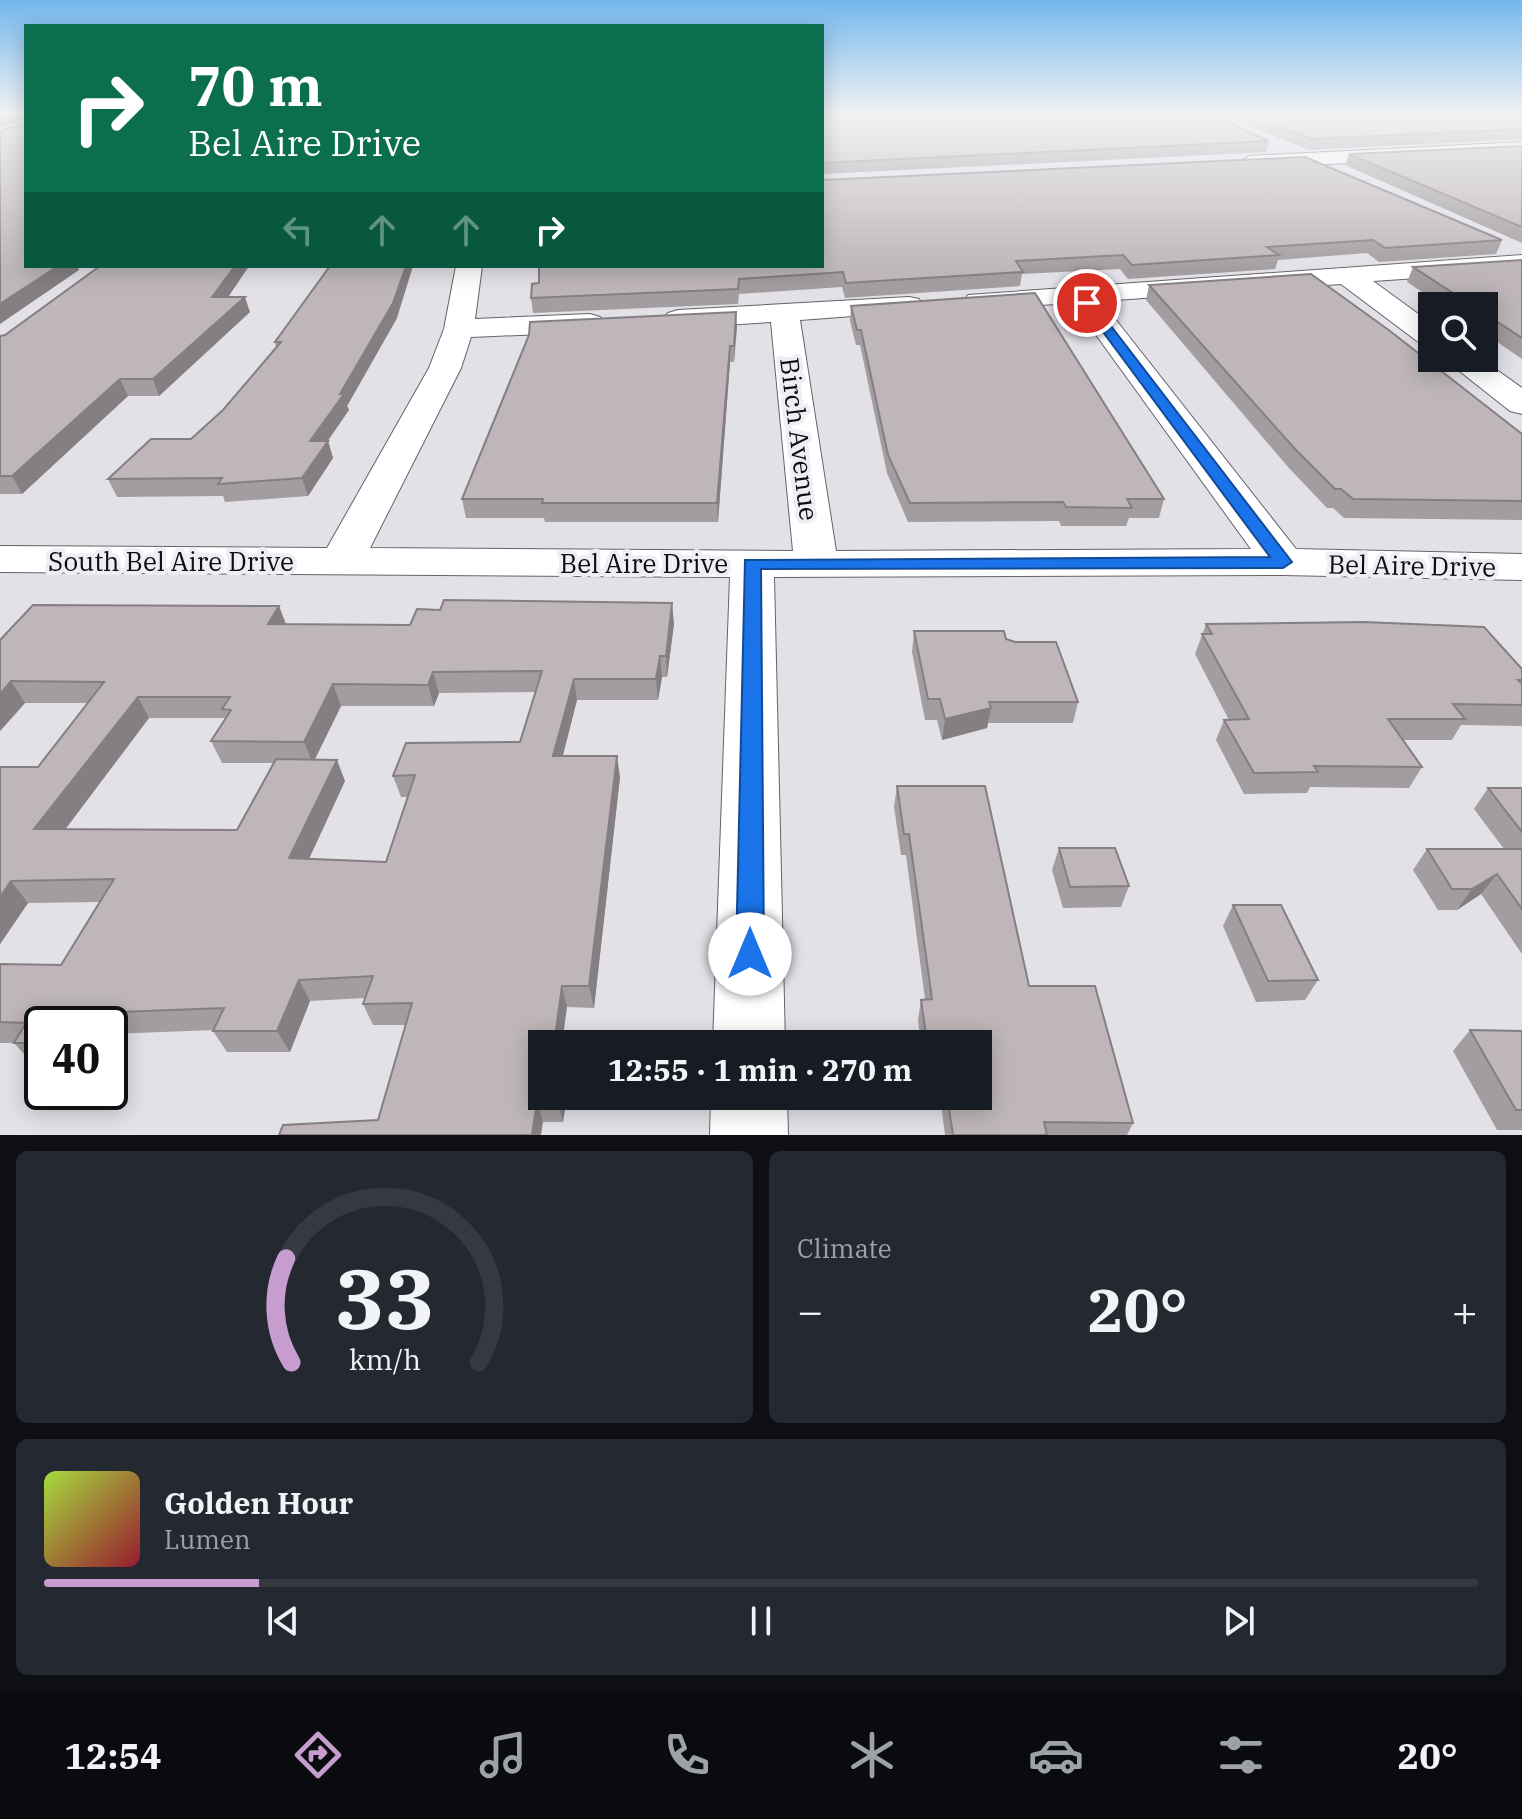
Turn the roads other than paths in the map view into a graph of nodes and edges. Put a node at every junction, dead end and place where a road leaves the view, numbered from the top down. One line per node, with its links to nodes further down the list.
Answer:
1 (1325, 167): 2 (street)
2 (1348, 177)
3 (1492, 240): 4 (street)
4 (1522, 253)
5 (1522, 263): 7 (street)
6 (469, 268): 13 (street)
7 (1347, 275): 8 (street); 12 (street)
8 (1081, 294): 9 (street); 18 (street)
9 (785, 314): 10 (street); 20 (street, Birch Avenue)
10 (657, 320)
11 (609, 322): 13 (street)
12 (1418, 328)
13 (459, 329): 17 (street)
14 (1478, 372): 15 (street)
15 (1522, 404)
16 (16, 560): 17 (street, South Bel Aire Drive); 22 (street)
17 (342, 561): 19 (street, Bel Aire Drive)
18 (1283, 562): 20 (street, Bel Aire Drive); 21 (street, Bel Aire Drive)
19 (752, 564): 20 (street, Bel Aire Drive); 23 (street)
20 (816, 564)
21 (1512, 576)
22 (0, 592)
23 (749, 1030)
24 (749, 1110): 25 (street)
25 (749, 1135)

